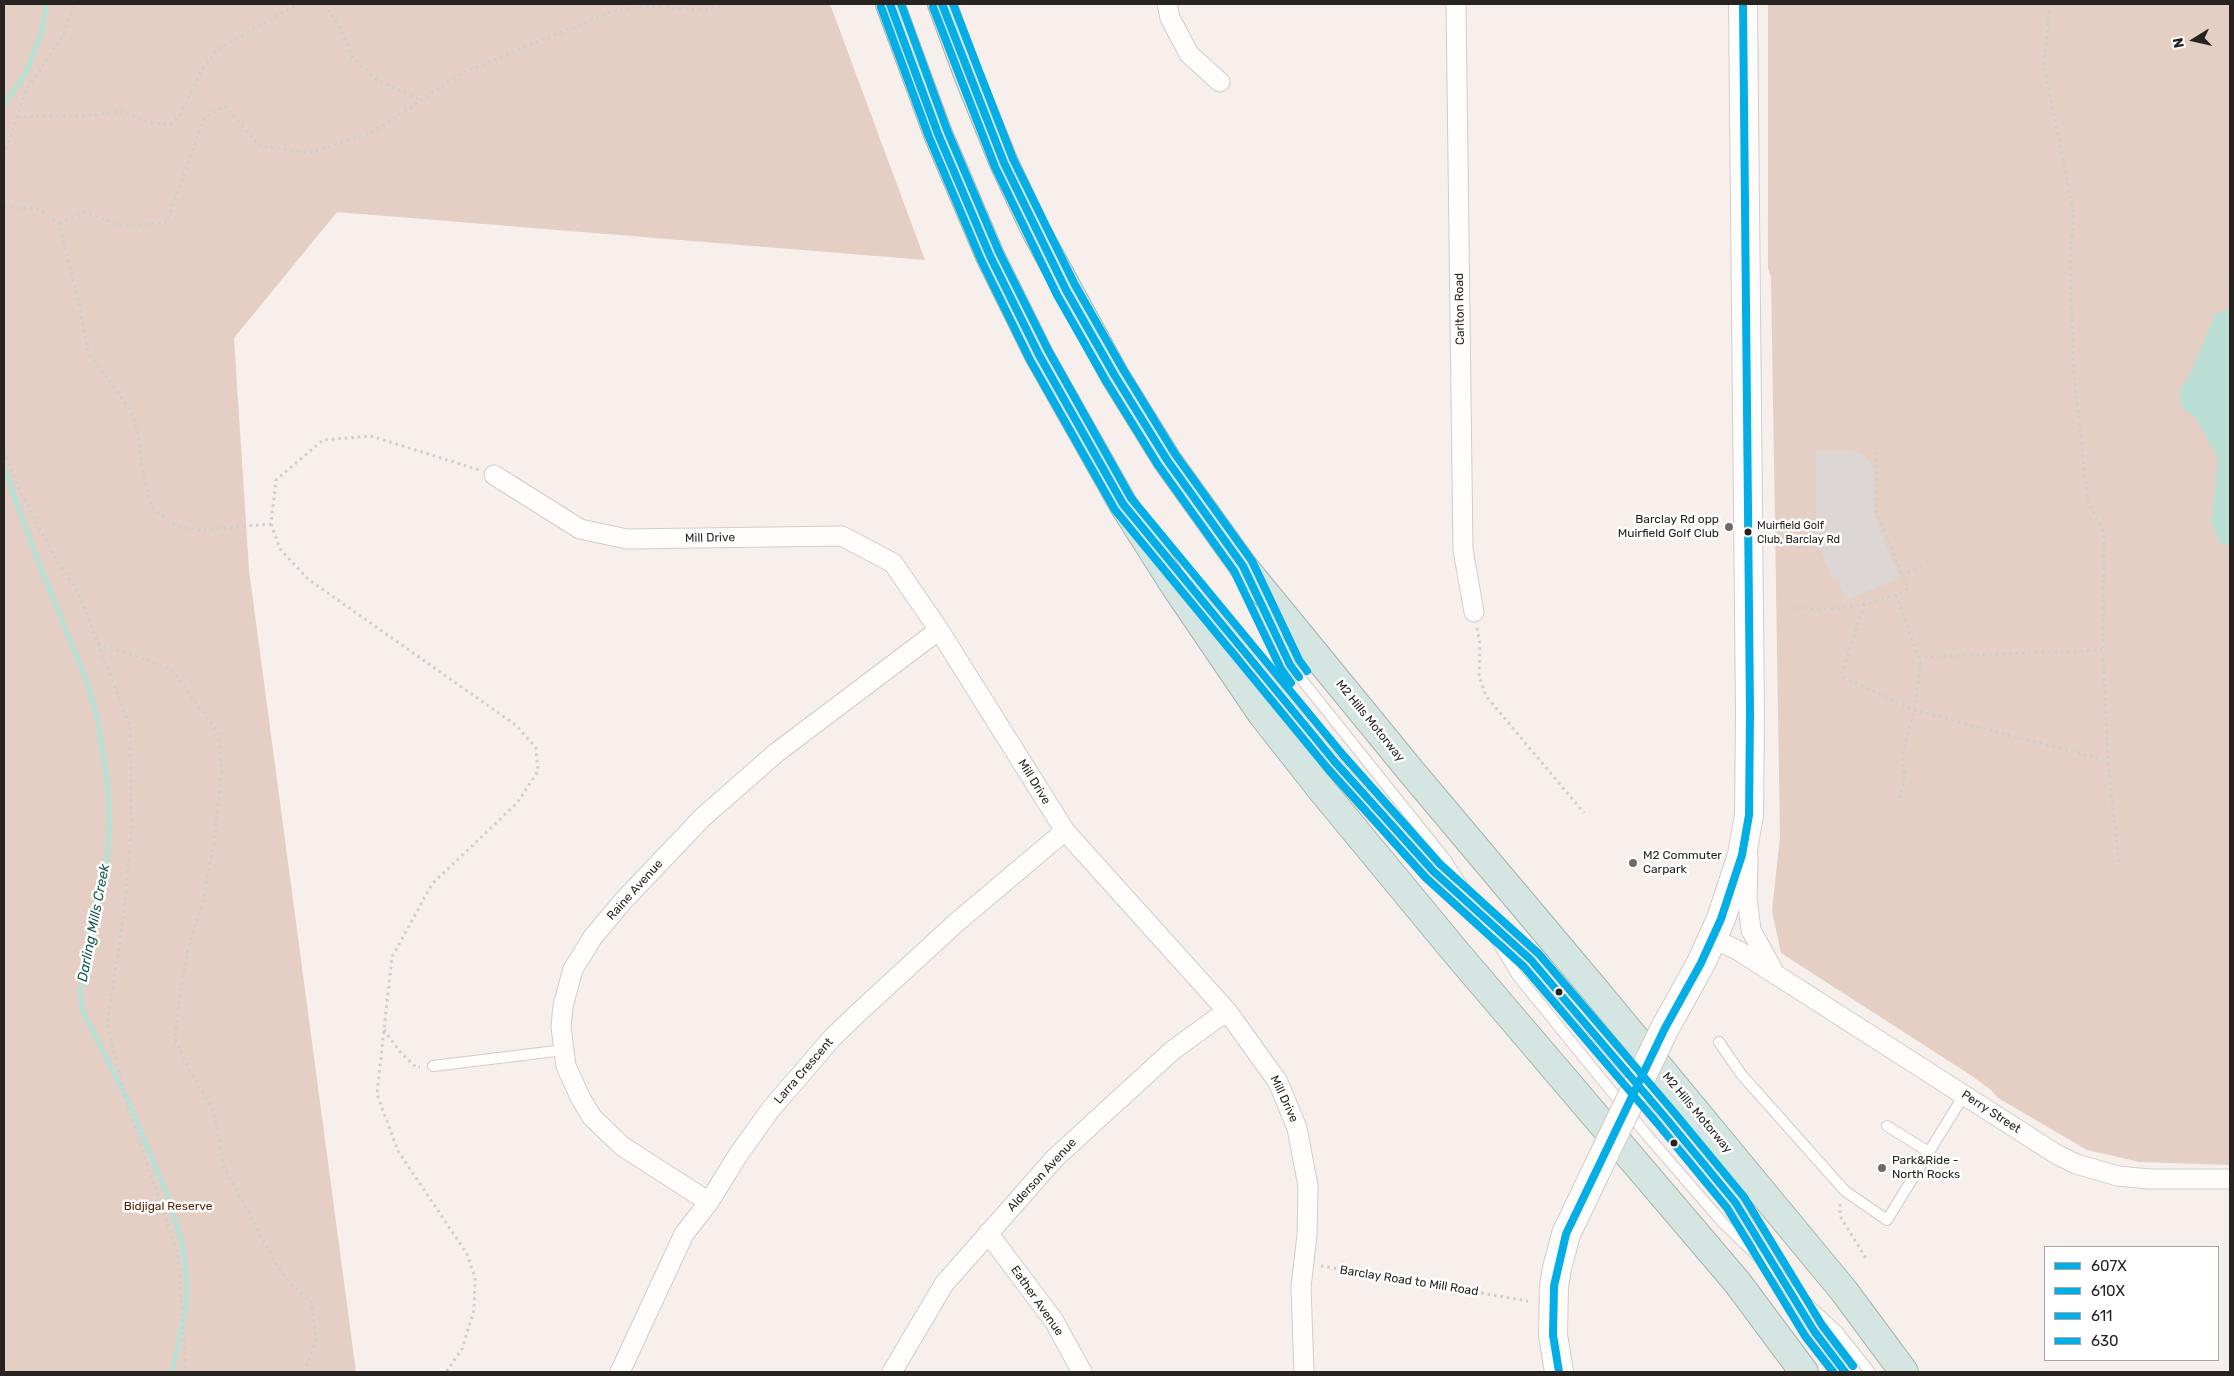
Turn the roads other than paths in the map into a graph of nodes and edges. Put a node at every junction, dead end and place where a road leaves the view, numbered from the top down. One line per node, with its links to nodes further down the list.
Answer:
1 (890, 4): 8 (highway)
2 (942, 4): 9 (highway, M2 Hills Motorway)
3 (1167, 4): 6 (street)
4 (1456, 4): 10 (street, Carlton Road)
5 (1742, 4): 12 (main road)
6 (1220, 82)
7 (494, 475): 11 (street, Mill Drive)
8 (1124, 504): 14 (lane); 33 (highway)
9 (1244, 566): 14 (lane); 36 (highway, M2 Hills Motorway)
10 (1474, 612)
11 (939, 630): 13 (street, Mill Drive); 19 (street, Raine Avenue)
12 (1749, 815): 15 (main road); 16 (street, Perry Street)
13 (1065, 831): 17 (street, Mill Drive); 25 (street, Larra Crescent)
14 (1481, 916): 27 (lane); 27 (lane)
15 (1712, 938): 16 (street, Perry Street); 32 (main road, bridge)
16 (1776, 974): 21 (street, Perry Street)
17 (1228, 1011): 26 (street, Alderson Avenue); 31 (street, Mill Drive)
18 (1719, 1042): 23 (lane)
19 (564, 1050): 20 (lane); 25 (street, Raine Avenue)
20 (433, 1066)
21 (1964, 1095): 23 (lane); 24 (street, Perry Street)
22 (1887, 1126): 23 (lane)
23 (1929, 1152)
24 (2230, 1179)
25 (709, 1202): 28 (street, Larra Crescent)
26 (988, 1232): 29 (street, Alderson Avenue); 30 (street, Eather Avenue)
27 (1785, 1282): 34 (lane); 35 (lane)
28 (620, 1372)
29 (892, 1372)
30 (1082, 1372)
31 (1304, 1372)
32 (1559, 1372)
33 (1804, 1372)
34 (1845, 1372)
35 (1870, 1372)
36 (1904, 1372)

